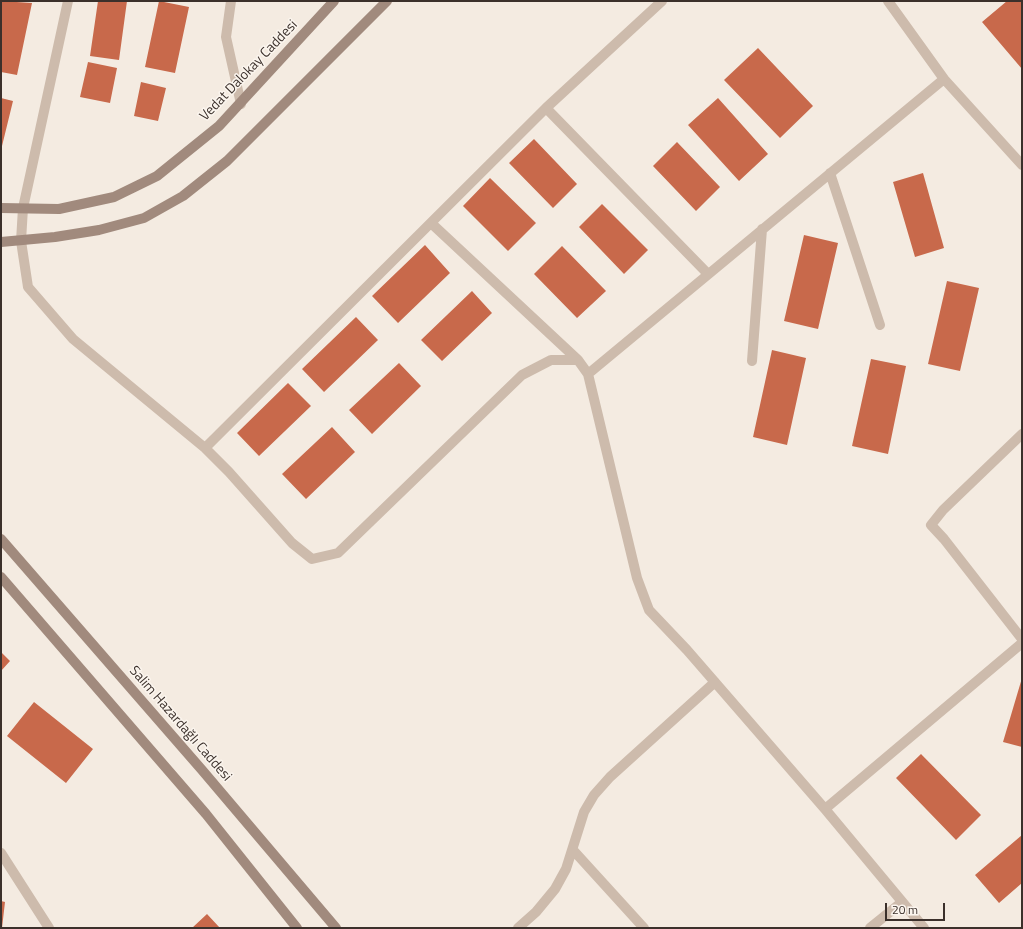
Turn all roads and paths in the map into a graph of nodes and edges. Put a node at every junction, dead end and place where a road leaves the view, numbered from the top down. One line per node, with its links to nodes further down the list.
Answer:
1 (68, 1): 13 (street)
2 (231, 1): 8 (street)
3 (334, 1): 8 (main road, Vedat Dalokay Caddesi)
4 (387, 1): 16 (main road)
5 (662, 1): 9 (street)
6 (888, 1): 7 (street)
7 (944, 79): 10 (street); 11 (street)
8 (241, 104): 13 (main road, Vedat Dalokay Caddesi)
9 (546, 108): 14 (street); 18 (street)
10 (1022, 164)
11 (830, 173): 15 (street); 19 (street)
12 (1, 208): 13 (main road, Vedat Dalokay Caddesi)
13 (23, 208): 16 (street)
14 (431, 223): 20 (street); 24 (street)
15 (762, 230): 18 (street); 21 (street)
16 (21, 241): 17 (main road); 24 (street)
17 (1, 242)
18 (708, 274): 22 (street)
19 (880, 325)
20 (578, 360): 22 (street); 24 (street)
21 (752, 361)
22 (588, 374): 29 (street)
23 (1022, 434): 27 (street)
24 (205, 448)
25 (1, 539): 36 (main road, Salim Hazardağlı Caddesi)
26 (1, 578): 35 (main road)
27 (1022, 639)
28 (1022, 643): 30 (street)
29 (715, 682): 30 (street); 31 (street)
30 (825, 809): 33 (street)
31 (572, 850): 37 (street); 38 (street)
32 (1, 853): 34 (street)
33 (902, 903): 39 (street); 40 (street)
34 (49, 928)
35 (297, 928)
36 (336, 928)
37 (518, 928)
38 (644, 928)
39 (870, 928)
40 (924, 928)

